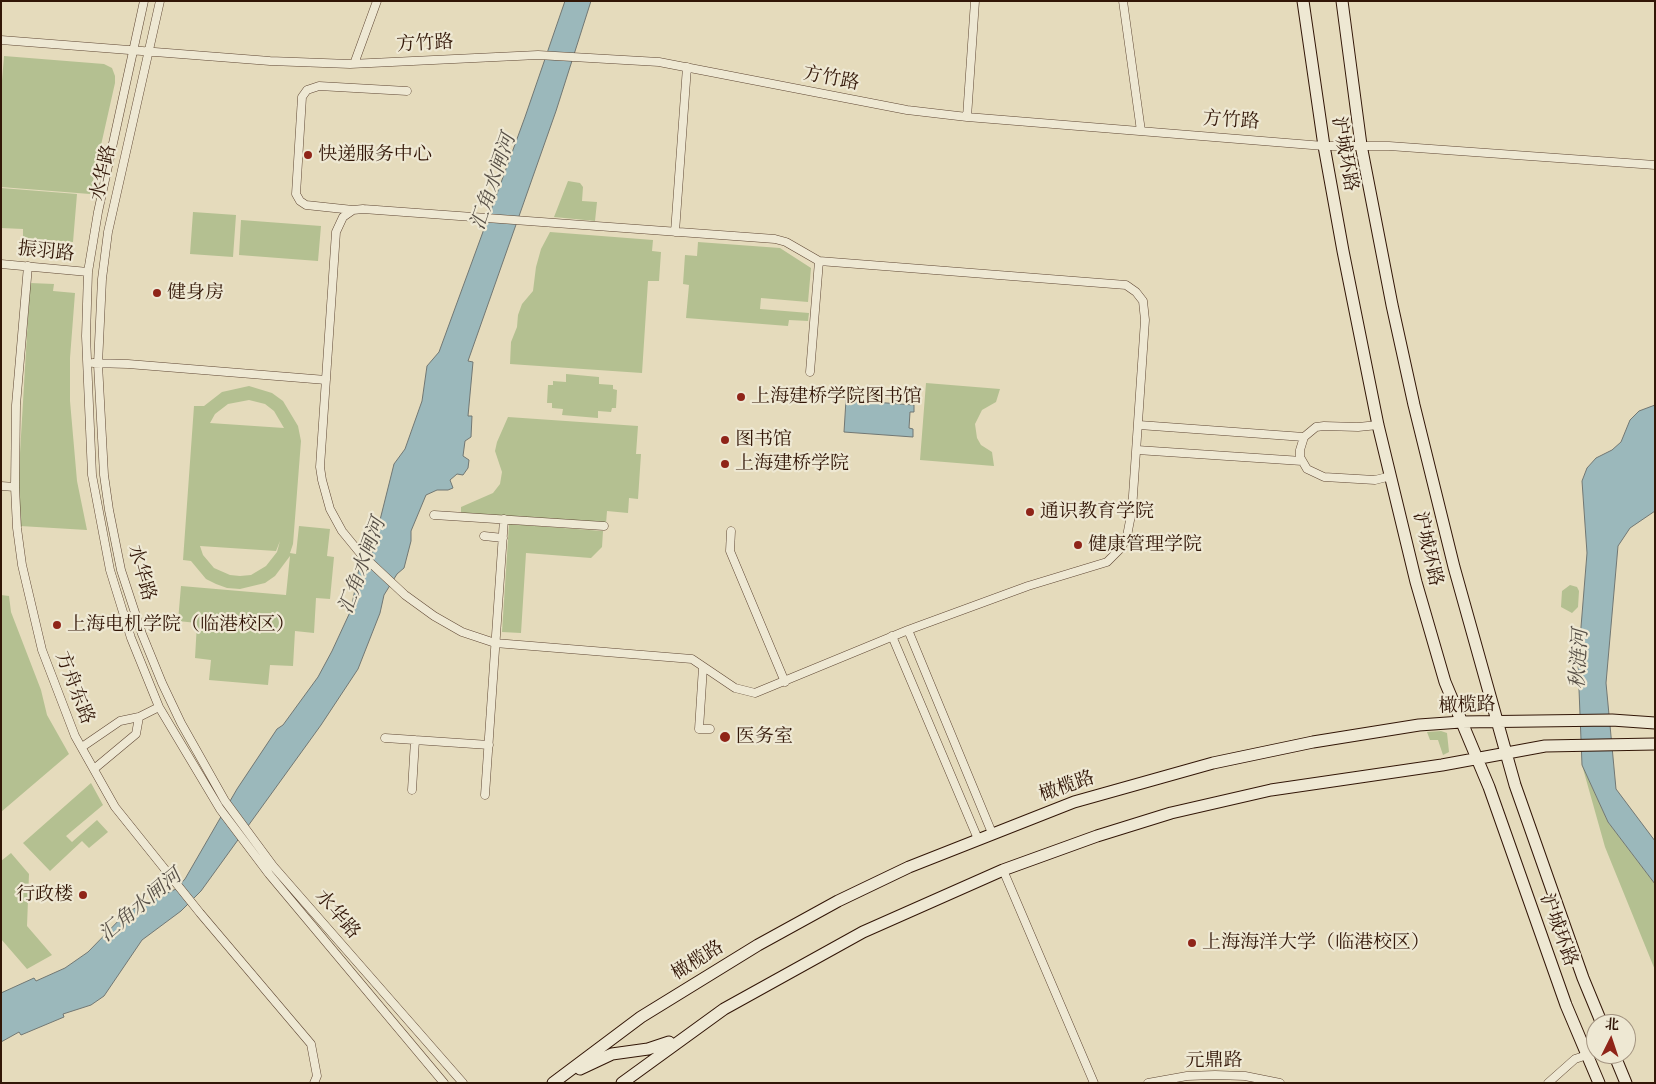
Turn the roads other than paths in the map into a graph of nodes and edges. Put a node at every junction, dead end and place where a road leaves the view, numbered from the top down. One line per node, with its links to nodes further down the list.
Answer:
1 (144, 1): 9 (street, 水华路)
2 (160, 1): 10 (street, 水华路)
3 (377, 1): 11 (street)
4 (975, 1): 14 (street)
5 (1122, 1): 15 (street)
6 (1303, 1): 17 (main road, 沪城环路)
7 (1342, 1): 16 (main road, 沪城环路)
8 (1, 40): 9 (street, 方竹路)
9 (133, 49): 10 (street, 方竹路); 24 (street, 水华路)
10 (148, 51): 11 (street, 方竹路); 26 (street, 水华路)
11 (354, 64): 12 (street, 方竹路)
12 (686, 67): 14 (street, 方竹路); 20 (street)
13 (407, 91): 19 (street)
14 (967, 116): 15 (street, 方竹路)
15 (1141, 131): 17 (street, 方竹路)
16 (1361, 145): 17 (street, 方竹路); 18 (street, 方竹路); 53 (main road, 沪城环路)
17 (1324, 146): 30 (main road, 沪城环路)
18 (1655, 165)
19 (353, 210): 20 (street); 28 (street)
20 (675, 232): 21 (street)
21 (819, 261): 27 (street); 29 (street)
22 (1, 264): 23 (street, 振羽路)
23 (28, 266): 24 (street, 振羽路); 36 (street, 方舟东路)
24 (88, 272): 25 (street, 水华路)
25 (86, 362): 26 (street); 50 (street, 水华路)
26 (98, 364): 28 (street); 78 (street, 水华路)
27 (810, 372)
28 (326, 380): 45 (street)
29 (1139, 424): 31 (street); 32 (street)
30 (1378, 425): 31 (street); 34 (main road, 沪城环路)
31 (1304, 437): 33 (street)
32 (1137, 450): 33 (street); 43 (street)
33 (1302, 462): 34 (street)
34 (1391, 476): 52 (main road, 沪城环路)
35 (1, 486): 36 (street)
36 (15, 487): 60 (street, 方舟东路)
37 (434, 514): 38 (street)
38 (504, 519): 39 (street); 42 (street)
39 (604, 526)
40 (731, 531): 47 (street)
41 (484, 536): 42 (street)
42 (503, 538): 45 (street)
43 (908, 630): 44 (street); 48 (street)
44 (892, 636): 47 (street); 49 (street)
45 (496, 643): 46 (street); 59 (street)
46 (703, 667): 47 (street); 55 (street)
47 (786, 682)
48 (930, 685): 49 (street); 66 (street)
49 (915, 691): 67 (street)
50 (159, 707): 51 (street); 77 (street, 水华路)
51 (139, 717): 60 (street); 63 (street)
52 (1461, 722): 53 (main road, 橄榄路); 62 (main road, 沪城环路); 66 (main road, 橄榄路)
53 (1497, 722): 54 (main road, 橄榄路); 61 (main road, 沪城环路)
54 (1655, 723)
55 (710, 729)
56 (385, 738): 57 (street)
57 (415, 740): 59 (street); 64 (street)
58 (1655, 744): 61 (main road)
59 (489, 745): 65 (street)
60 (82, 747): 63 (street, 方舟东路)
61 (1506, 753): 62 (main road); 69 (main road, 沪城环路)
62 (1477, 758): 68 (main road); 71 (main road, 沪城环路)
63 (94, 769): 76 (street, 方舟东路)
64 (412, 790)
65 (485, 795)
66 (992, 833): 67 (main road, 橄榄路)
67 (978, 839): 75 (main road, 橄榄路)
68 (1002, 870): 70 (main road); 80 (street)
69 (1598, 1014)
70 (681, 1039): 75 (main road); 79 (main road)
71 (1586, 1053)
72 (1586, 1055): 83 (street)
73 (1591, 1064): 84 (main road, 沪城环路)
74 (1618, 1064): 85 (main road)
75 (555, 1082)
76 (314, 1083)
77 (444, 1083)
78 (463, 1083)
79 (622, 1083)
80 (1094, 1083)
81 (1148, 1083): 82 (street, 元鼎路)
82 (1280, 1083)
83 (1548, 1083)
84 (1599, 1083)
85 (1626, 1083)

